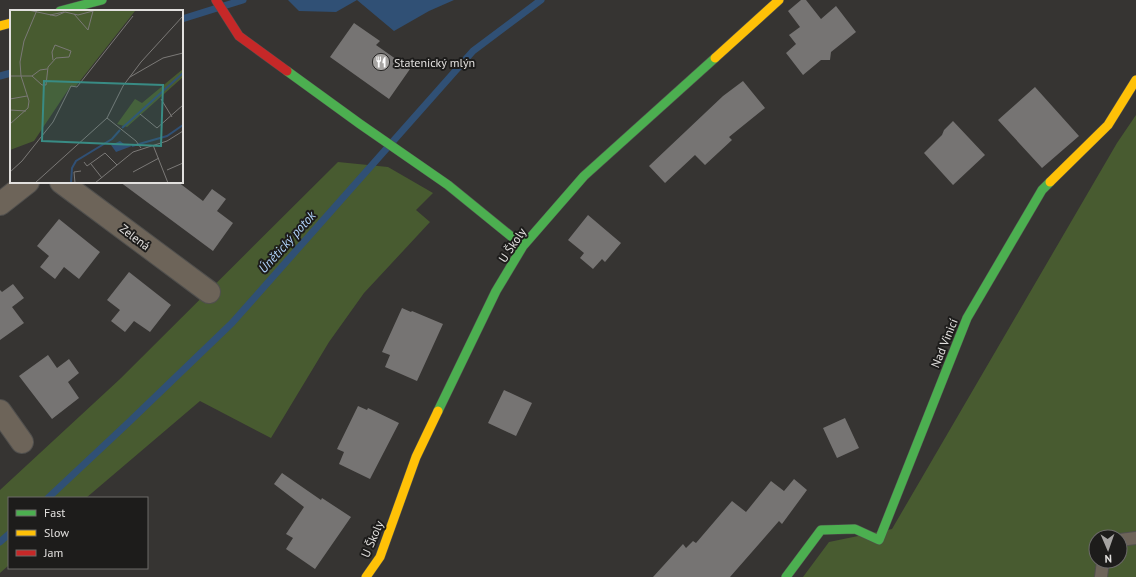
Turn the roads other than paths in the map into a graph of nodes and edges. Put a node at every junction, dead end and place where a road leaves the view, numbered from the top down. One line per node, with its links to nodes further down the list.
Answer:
1 (102, 0): 4 (street)
2 (216, 0): 11 (street)
3 (779, 0): 11 (street, U Školy)
4 (72, 6)
5 (10, 23): 6 (street)
6 (0, 26)
7 (1136, 80): 16 (street, Nad Vinicí)
8 (27, 183): 10 (street)
9 (62, 183): 12 (street, Zelená)
10 (0, 204)
11 (523, 246): 15 (street, U Školy)
12 (210, 292)
13 (0, 411): 14 (street)
14 (22, 442)
15 (366, 577)
16 (786, 577)

